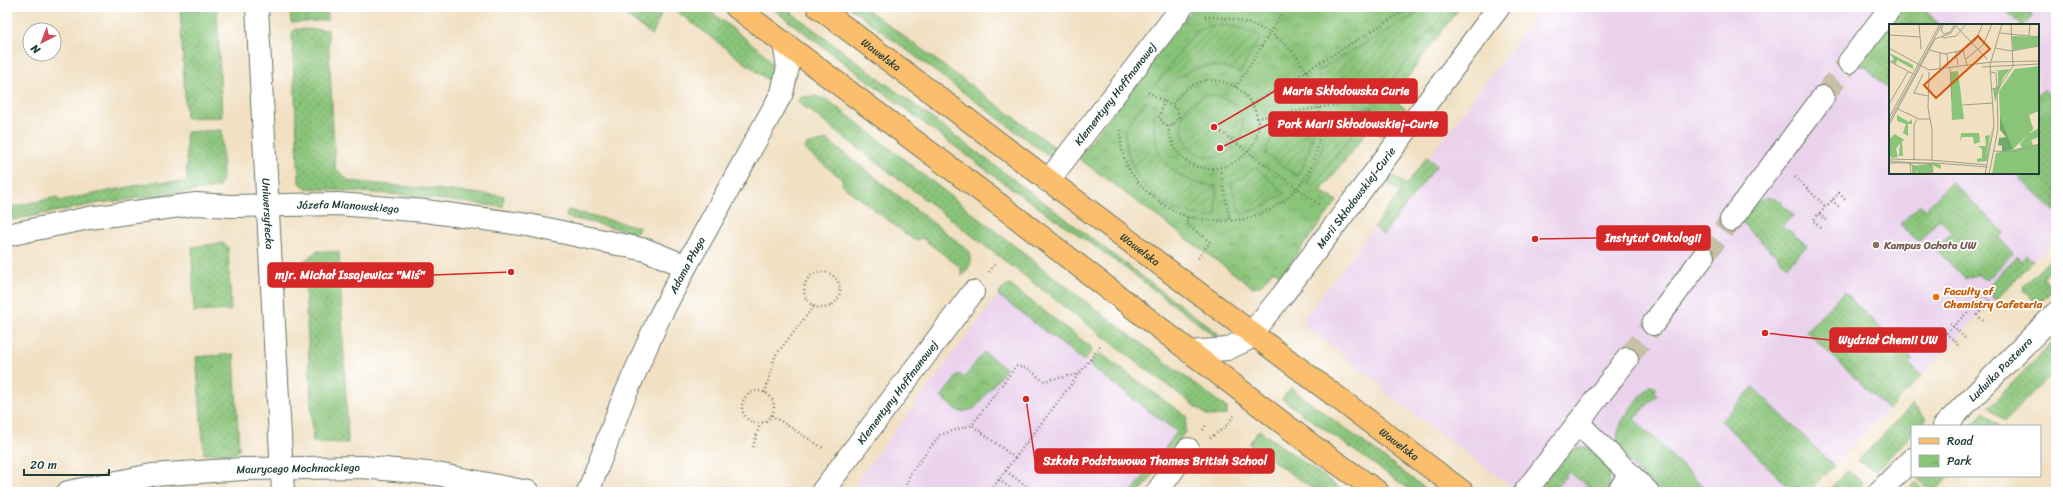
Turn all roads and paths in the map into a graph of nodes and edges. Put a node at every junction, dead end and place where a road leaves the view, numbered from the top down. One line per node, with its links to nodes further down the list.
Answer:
1 (257, 7): 35 (street, Uniwersytecka)
2 (736, 7): 13 (main road)
3 (818, 7): 30 (main road, Wawelska)
4 (1182, 7): 30 (street, Klementyny Hoffmanowej)
5 (1286, 7): 12 (path)
6 (1411, 7): 15 (path)
7 (1449, 7): 10 (path)
8 (1499, 7): 40 (street, Marii Skłodowskiej-Curie)
9 (1891, 7): 14 (street)
10 (1450, 11)
11 (1203, 17): 12 (path)
12 (1270, 32): 15 (path); 16 (path)
13 (784, 43): 48 (street, Adama Pługa); 62 (main road)
14 (1849, 62)
15 (1307, 70): 22 (path); 23 (path)
16 (1236, 87): 22 (path); 26 (path)
17 (1147, 91): 18 (path)
18 (1144, 96)
19 (1387, 96): 23 (path)
20 (1823, 97): 41 (street)
21 (1164, 101): 26 (path)
22 (1252, 104): 24 (path)
23 (1319, 107): 24 (path); 32 (path)
24 (1257, 118): 28 (path)
25 (1123, 126): 39 (path)
26 (1168, 126): 29 (path)
27 (1218, 130): 28 (path)
28 (1248, 152): 29 (path); 32 (path)
29 (1220, 169): 42 (path)
30 (1048, 180): 57 (main road, Wawelska)
31 (1803, 184): 36 (path)
32 (1296, 188): 40 (path); 42 (path)
33 (1832, 200): 34 (path); 36 (path); 37 (path)
34 (1846, 201)
35 (268, 206): 45 (street, Józefa Mianowskiego); 48 (street, Józefa Mianowskiego); 76 (street, Uniwersytecka)
36 (1826, 207): 38 (path)
37 (1840, 208)
38 (1819, 214): 43 (path); 44 (path)
39 (1188, 217): 42 (path); 47 (path)
40 (1339, 219): 57 (street, Marii Skłodowskiej-Curie)
41 (1731, 220)
42 (1230, 221)
43 (1827, 221)
44 (1820, 228)
45 (7, 235)
46 (1703, 257): 54 (street)
47 (1198, 258)
48 (686, 266): 84 (street, Adama Pługa)
49 (973, 292): 85 (street, Klementyny Hoffmanowej)
50 (814, 306): 50 (path); 65 (path)
51 (2056, 313): 70 (street, Ludwika Pasteura)
52 (1984, 322): 55 (path)
53 (1950, 323): 55 (path)
54 (1653, 324)
55 (1954, 326): 58 (path); 59 (path)
56 (1943, 330): 58 (path)
57 (1251, 333): 62 (street, Marii Skłodowskiej-Curie); 91 (main road, Wawelska)
58 (1947, 333): 61 (path)
59 (1967, 340)
60 (1101, 345): 64 (path)
61 (1960, 347)
62 (1190, 352): 90 (main road)
63 (1626, 359): 67 (street)
64 (1079, 374): 69 (path); 74 (path)
65 (765, 394): 66 (path); 68 (path)
66 (771, 415): 68 (path); 72 (path)
67 (1578, 423): 78 (street); 92 (street)
68 (760, 424): 71 (path)
69 (972, 425): 74 (path); 86 (path)
70 (1945, 425)
71 (752, 447)
72 (823, 448)
73 (1188, 449): 89 (street)
74 (1015, 458): 77 (path)
75 (1911, 460): 95 (street)
76 (282, 468): 81 (street, Maurycego Mochnackiego); 82 (street, Uniwersytecka); 83 (street, Maurycego Mochnackiego)
77 (1006, 471): 79 (path); 88 (path)
78 (1630, 474): 93 (street); 94 (street)
79 (999, 480): 80 (path); 87 (path)
80 (993, 487)
81 (68, 492)
82 (283, 492)
83 (528, 492)
84 (588, 492)
85 (822, 492)
86 (909, 492)
87 (1016, 492)
88 (1034, 492)
89 (1157, 492)
90 (1378, 492)
91 (1463, 492)
92 (1525, 492)
93 (1618, 492)
94 (1648, 492)
95 (1879, 492)

